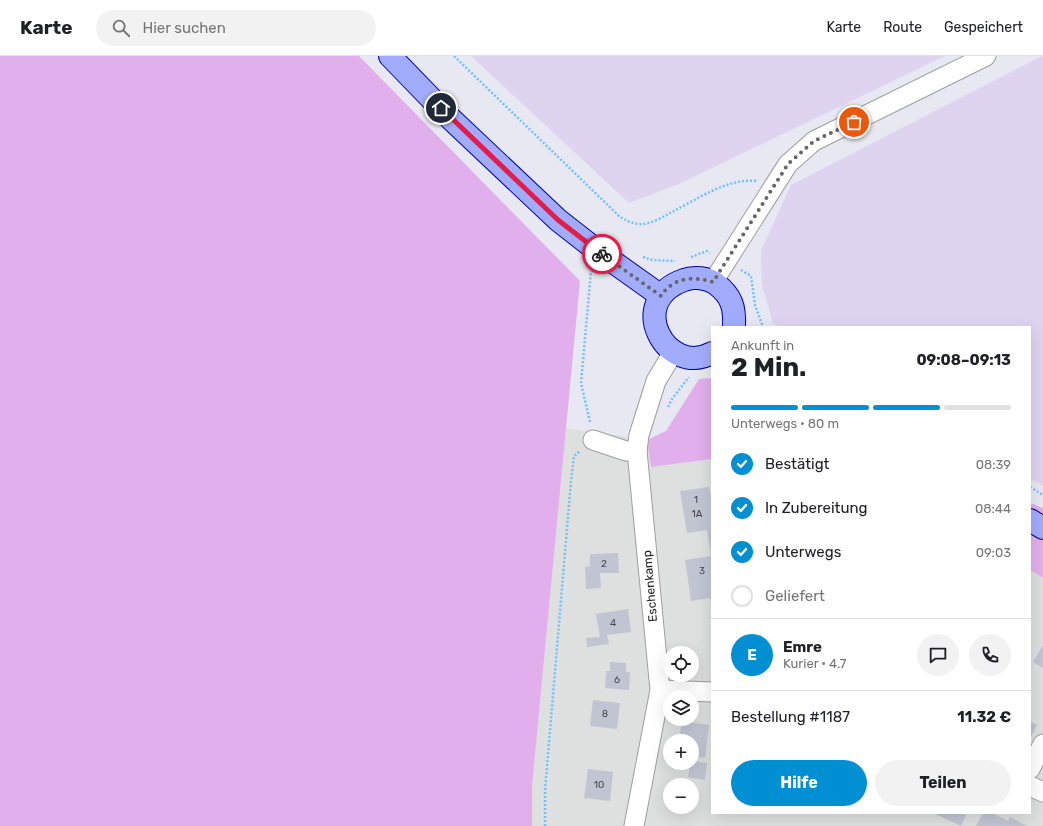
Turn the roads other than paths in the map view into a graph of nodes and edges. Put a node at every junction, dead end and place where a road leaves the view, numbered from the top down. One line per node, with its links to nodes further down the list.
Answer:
1 (390, 56): 4 (main road)
2 (986, 56): 3 (street)
3 (713, 282): 4 (main road); 5 (main road)
4 (661, 296): 6 (main road)
5 (734, 326)
6 (674, 351): 7 (main road); 9 (street, Eschenkamp)
7 (711, 354)
8 (593, 440): 9 (street)
9 (637, 451): 12 (street, Eschenkamp)
10 (1031, 521): 11 (main road)
11 (1043, 528)
12 (660, 690): 13 (street); 18 (street, Eschenkamp)
13 (711, 692)
14 (1043, 744): 15 (street)
15 (1031, 767)
16 (1031, 786): 17 (street)
17 (1043, 792)
18 (634, 826)

